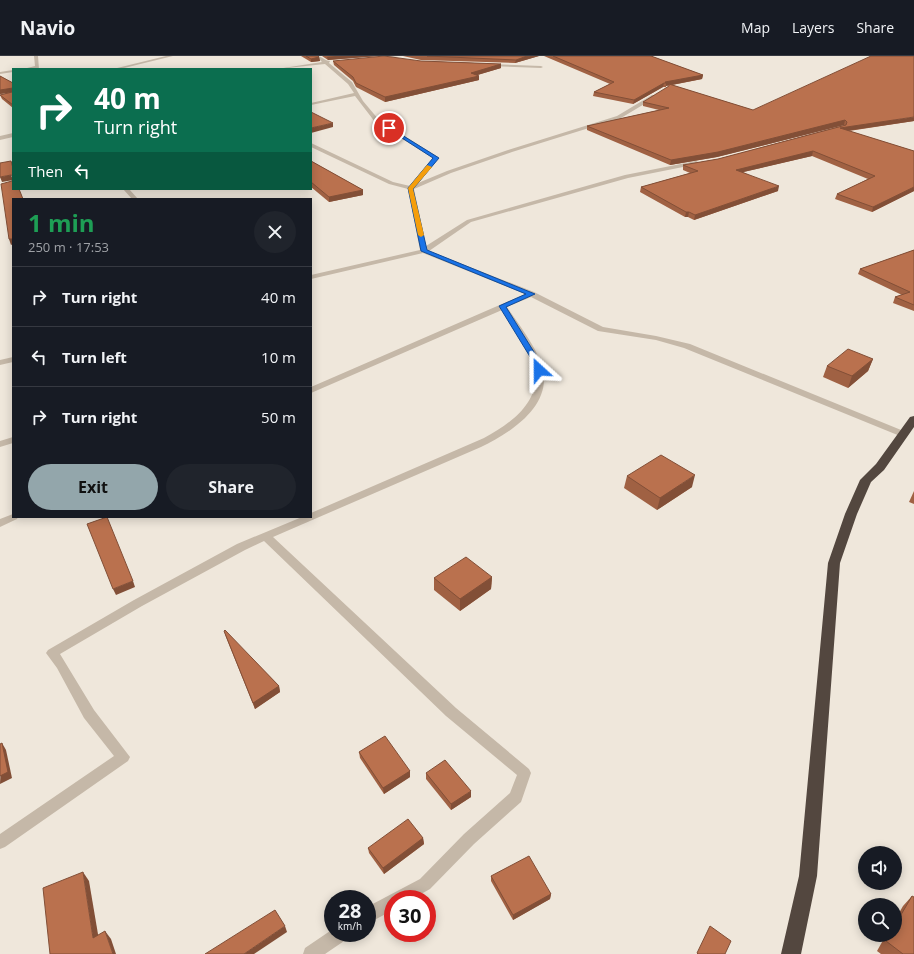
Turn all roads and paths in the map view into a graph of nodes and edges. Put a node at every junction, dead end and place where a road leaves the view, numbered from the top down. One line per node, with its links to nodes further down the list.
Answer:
1 (36, 56): 9 (street)
2 (171, 56): 10 (street)
3 (318, 56): 6 (street)
4 (398, 58): 5 (street)
5 (372, 59)
6 (331, 62): 11 (street); 15 (street)
7 (481, 65): 8 (street)
8 (541, 67)
9 (37, 68)
10 (119, 68)
11 (287, 68)
12 (12, 71): 13 (street)
13 (0, 73)
14 (661, 92): 21 (street)
15 (356, 94): 16 (street); 21 (street)
16 (312, 104)
17 (12, 134): 18 (street)
18 (0, 138)
19 (312, 145): 21 (street)
20 (702, 162): 24 (street)
21 (411, 188): 24 (street)
22 (127, 190): 23 (street)
23 (134, 198)
24 (424, 251): 25 (street); 26 (street)
25 (312, 277)
26 (531, 294): 27 (street); 32 (street)
27 (502, 306): 30 (street); 36 (street)
28 (12, 359): 29 (street)
29 (0, 363)
30 (312, 390)
31 (914, 419): 32 (highway)
32 (903, 434): 44 (highway)
33 (12, 440): 34 (street)
34 (0, 444)
35 (12, 517): 38 (street)
36 (312, 517)
37 (309, 518): 39 (street)
38 (0, 523)
39 (266, 536): 40 (street); 41 (street)
40 (0, 842)
41 (413, 890)
42 (328, 942): 43 (street)
43 (311, 954)
44 (791, 954)

